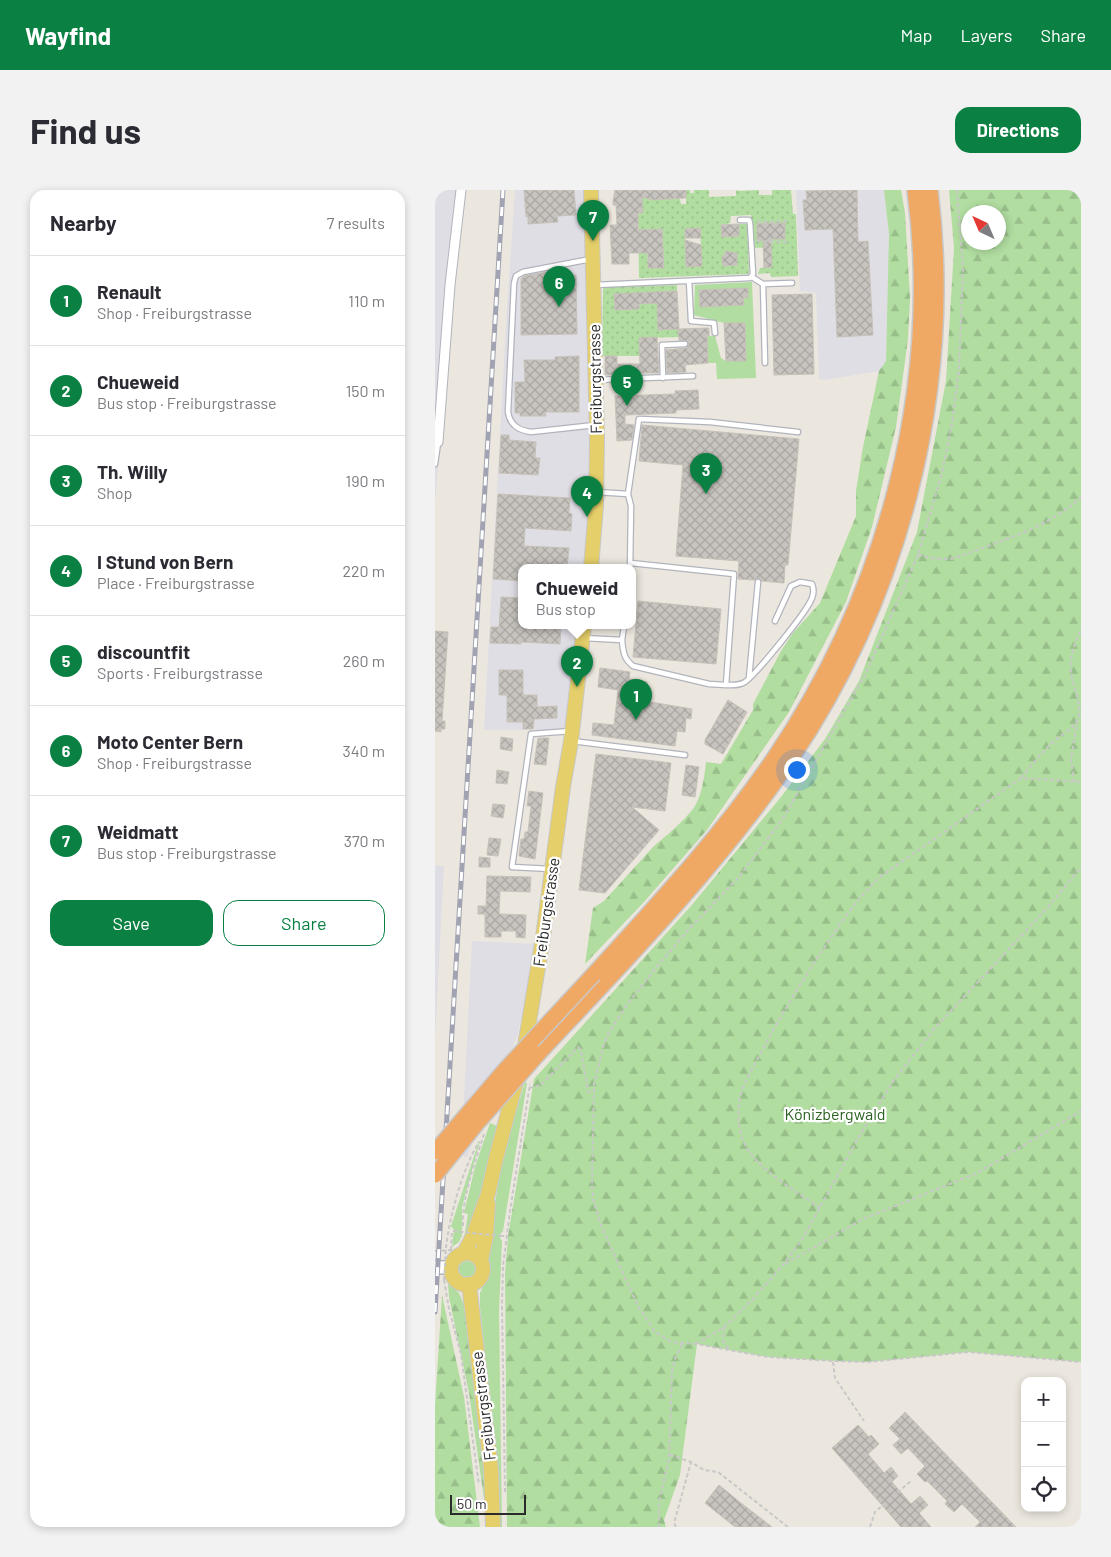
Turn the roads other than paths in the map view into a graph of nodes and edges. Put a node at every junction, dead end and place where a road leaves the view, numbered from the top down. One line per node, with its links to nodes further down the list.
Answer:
1 (461, 190): 20 (street)
2 (591, 190): 6 (main road, Freiburgstrasse)
3 (915, 190): 37 (highway, bridge)
4 (930, 190): 38 (highway, bridge)
5 (740, 220): 7 (lane)
6 (593, 258): 11 (main road, Freiburgstrasse); 18 (lane)
7 (752, 277): 8 (lane); 10 (lane)
8 (689, 281): 11 (lane); 12 (lane)
9 (792, 283): 10 (lane)
10 (763, 284): 14 (lane)
11 (594, 285): 17 (main road, Freiburgstrasse)
12 (715, 333)
13 (685, 344): 16 (lane)
14 (765, 363)
15 (693, 376): 16 (lane)
16 (663, 378): 17 (lane)
17 (595, 380): 18 (main road, Freiburgstrasse)
18 (596, 425): 22 (main road, Freiburgstrasse)
19 (798, 432): 23 (lane)
20 (436, 443): 21 (lane)
21 (435, 464)
22 (596, 492): 23 (lane); 24 (main road, Freiburgstrasse)
23 (628, 494): 25 (lane)
24 (591, 564)
25 (631, 564)
26 (636, 565): 33 (lane)
27 (758, 582): 32 (lane)
28 (775, 621): 32 (lane)
29 (624, 629): 31 (lane)
30 (584, 632): 31 (lane); 34 (main road, Freiburgstrasse)
31 (622, 640): 33 (lane)
32 (748, 679): 33 (lane)
33 (726, 685)
34 (571, 736): 35 (lane); 36 (main road, Freiburgstrasse); 36 (lane)
35 (685, 755)
36 (552, 869): 39 (main road, Freiburgstrasse)
37 (435, 1152)
38 (435, 1175)
39 (488, 1194): 40 (main road, Freiburgstrasse); 41 (main road, Freiburgstrasse)
40 (457, 1250): 41 (main road); 43 (main road, Freiburgstrasse)
41 (481, 1260): 44 (main road, Freiburgstrasse)
42 (435, 1267): 43 (main road)
43 (448, 1274): 44 (main road)
44 (469, 1284): 45 (main road, Freiburgstrasse)
45 (493, 1527)

